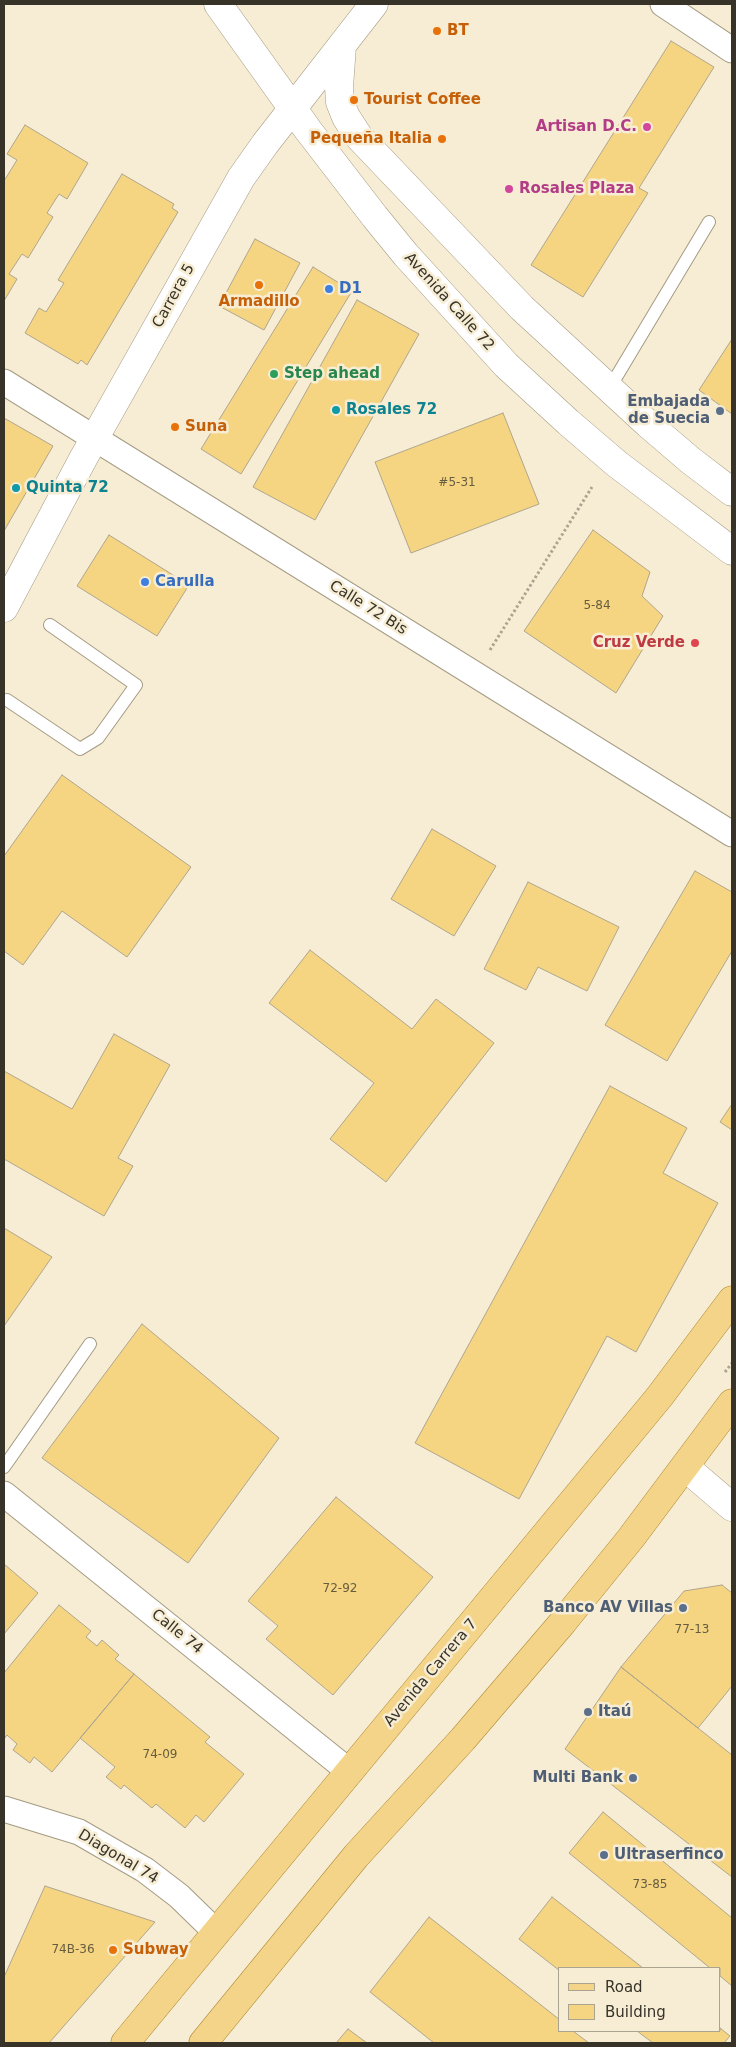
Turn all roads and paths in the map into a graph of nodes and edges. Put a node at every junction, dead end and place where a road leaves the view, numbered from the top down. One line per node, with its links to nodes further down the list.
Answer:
1 (218, 4): 6 (street, Avenida Calle 72)
2 (374, 4): 4 (street, Carrera 5)
3 (663, 4): 5 (street)
4 (342, 46): 6 (street, Carrera 5); 9 (street)
5 (732, 50)
6 (293, 109): 10 (street, Carrera 5); 13 (street, Avenida Calle 72)
7 (708, 222): 9 (lane)
8 (4, 382): 10 (street, Calle 72 Bis)
9 (609, 389): 12 (street)
10 (95, 437): 14 (street, Carrera 5); 16 (street, Calle 72 Bis)
11 (592, 487): 16 (path)
12 (732, 492)
13 (732, 551)
14 (4, 608)
15 (50, 625): 17 (lane)
16 (475, 674): 18 (street, Calle 72 Bis)
17 (7, 700)
18 (732, 834)
19 (732, 1300): 26 (main road, Avenida Carrera 7)
20 (90, 1344): 22 (lane)
21 (732, 1403): 23 (main road)
22 (4, 1467)
23 (684, 1467): 25 (street); 30 (main road)
24 (4, 1494): 26 (street, Calle 74)
25 (732, 1507)
26 (350, 1772): 28 (main road, Avenida Carrera 7)
27 (4, 1809): 28 (street, Diagonal 74)
28 (216, 1933): 29 (main road, Avenida Carrera 7)
29 (125, 2043)
30 (202, 2043)

